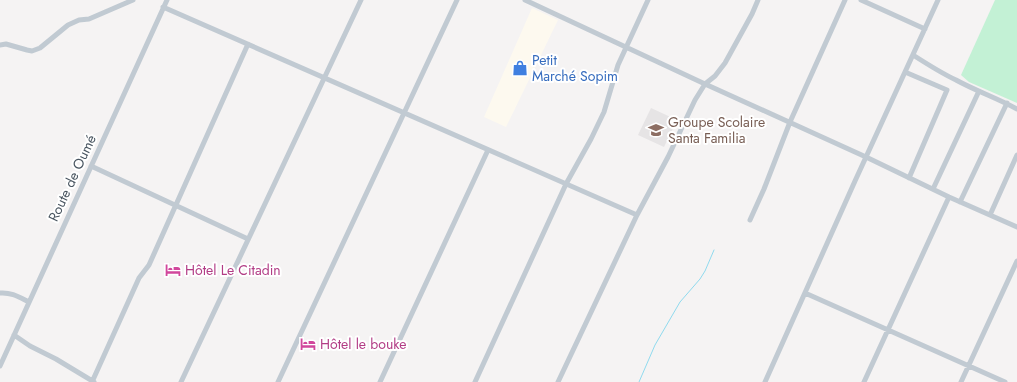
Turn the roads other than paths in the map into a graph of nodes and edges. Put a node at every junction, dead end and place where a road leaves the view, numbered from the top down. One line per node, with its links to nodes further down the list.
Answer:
1 (133, 0): 14 (street)
2 (167, 0): 11 (street, Route de Oumé)
3 (361, 0): 18 (street)
4 (457, 0): 23 (street)
5 (525, 0): 15 (street)
6 (648, 0): 15 (street)
7 (758, 0): 19 (street)
8 (845, 0): 24 (street)
9 (861, 0): 12 (street)
10 (938, 0): 12 (street)
11 (163, 7): 13 (street); 28 (street, Route de Oumé)
12 (925, 29): 16 (street)
13 (248, 44): 18 (street); 34 (street)
14 (0, 45)
15 (626, 47): 19 (street); 30 (street)
16 (913, 55): 17 (street); 20 (street)
17 (905, 72): 27 (street); 29 (street)
18 (324, 78): 23 (street); 39 (street)
19 (705, 84): 24 (street); 35 (street)
20 (979, 91): 21 (street); 31 (street)
21 (1007, 104): 22 (street); 33 (street)
22 (1017, 109)
23 (404, 113): 25 (street); 50 (street)
24 (790, 122): 27 (street); 37 (street)
25 (488, 150): 30 (street); 51 (street)
26 (1017, 155): 36 (street)
27 (866, 157): 29 (street); 42 (street)
28 (91, 166): 34 (street); 43 (street, Route de Oumé)
29 (909, 178): 31 (street)
30 (566, 184): 35 (street); 52 (street)
31 (933, 189): 32 (street)
32 (949, 197): 33 (street); 44 (street)
33 (960, 202): 36 (street)
34 (176, 206): 39 (street); 48 (street)
35 (637, 215): 53 (street)
36 (990, 215): 38 (street)
37 (750, 220)
38 (1017, 227)
39 (248, 239): 49 (street)
40 (1017, 262): 47 (street)
41 (0, 293): 43 (street)
42 (805, 293): 44 (street); 54 (street)
43 (29, 302): 45 (street, Route de Oumé)
44 (888, 330): 47 (street); 55 (street)
45 (14, 335): 46 (street, Route de Oumé); 48 (street)
46 (0, 366)
47 (968, 366): 56 (street); 57 (street)
48 (93, 382)
49 (181, 382)
50 (278, 382)
51 (380, 382)
52 (475, 382)
53 (558, 382)
54 (765, 382)
55 (864, 382)
56 (961, 382)
57 (1005, 382)

